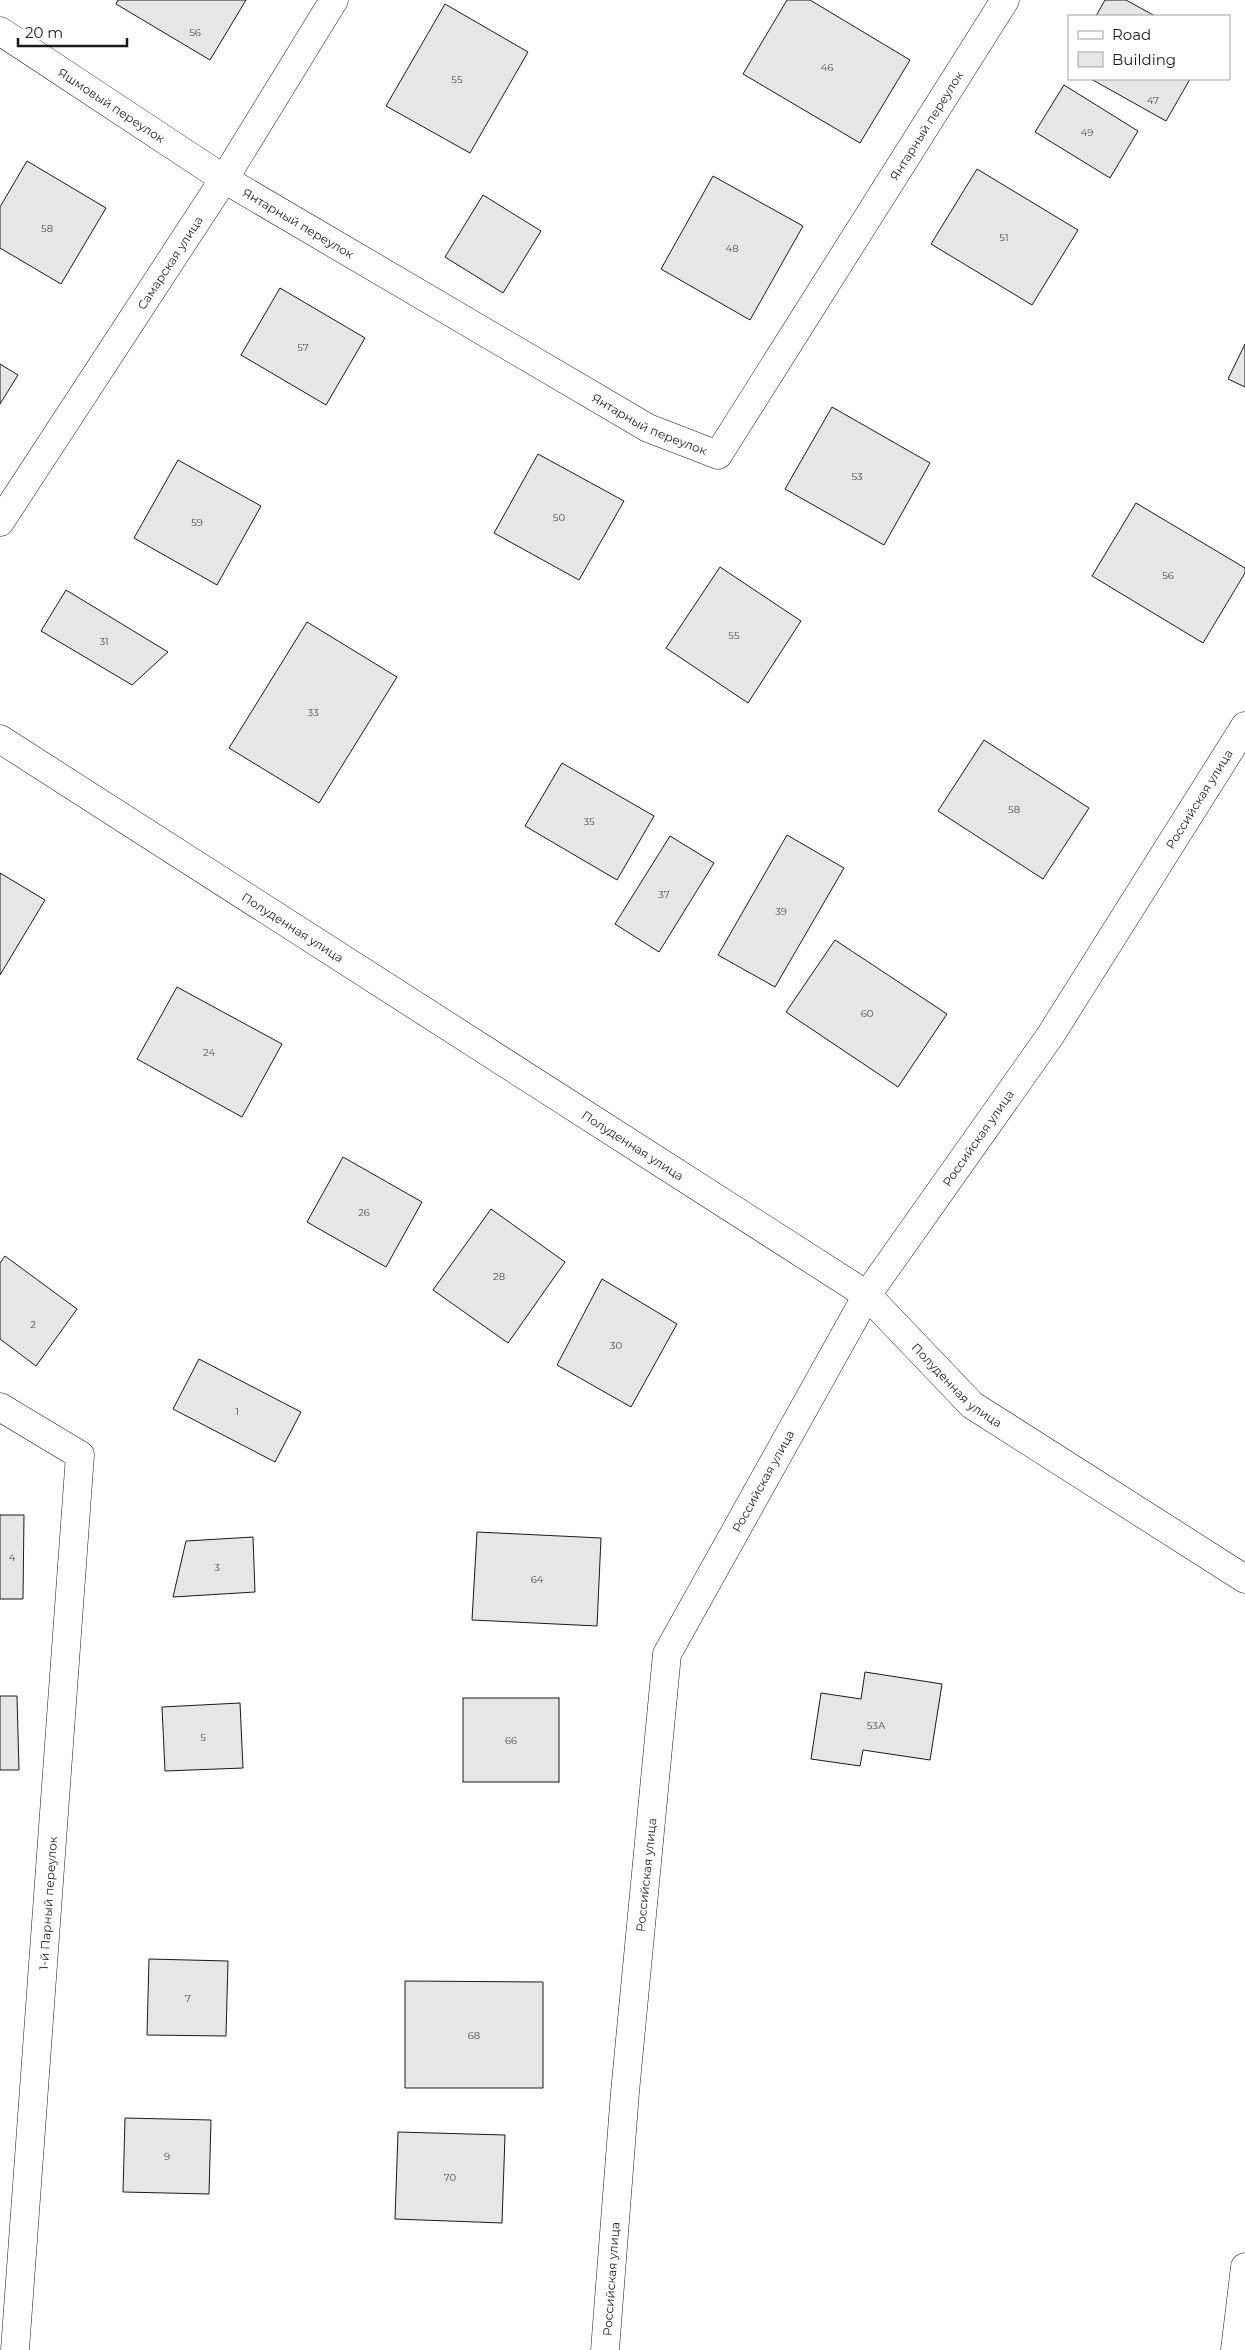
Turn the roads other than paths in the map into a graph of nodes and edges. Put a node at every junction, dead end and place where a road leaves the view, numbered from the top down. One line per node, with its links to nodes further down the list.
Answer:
1 (334, 0): 4 (street, Самарская улица)
2 (1005, 0): 4 (street, Янтарный переулок)
3 (0, 31): 4 (street, Яшмовый переулок)
4 (224, 178): 5 (street, Самарская улица)
5 (0, 522)
6 (1245, 726): 8 (street, Российская улица)
7 (0, 739): 8 (street, Полуденная улица)
8 (867, 1295): 10 (street, Полуденная улица); 13 (street, Российская улица)
9 (0, 1407): 12 (street, 1-й Парный переулок)
10 (1245, 1579)
11 (1245, 2267): 14 (street)
12 (15, 2350)
13 (606, 2350)
14 (1235, 2350)

